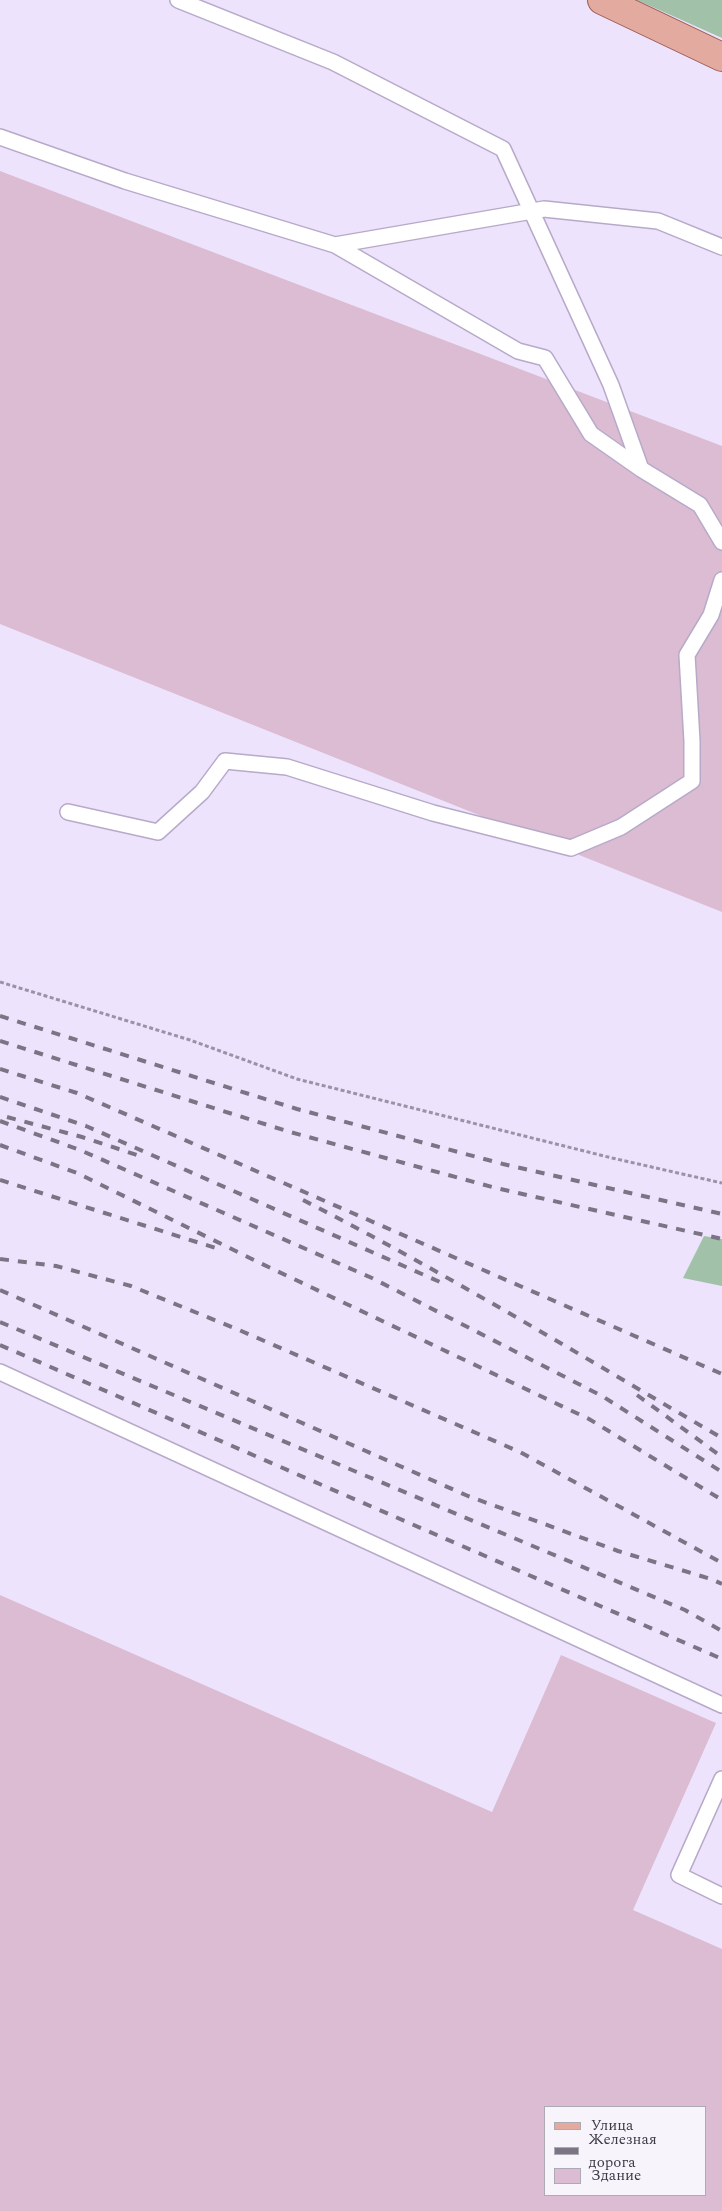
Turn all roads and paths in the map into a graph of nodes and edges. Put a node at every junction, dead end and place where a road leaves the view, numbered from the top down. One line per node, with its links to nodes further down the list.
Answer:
1 (178, 0): 5 (lane)
2 (602, 0): 3 (main road)
3 (722, 57)
4 (0, 137): 6 (lane)
5 (531, 211): 6 (lane); 7 (lane); 8 (lane)
6 (335, 245): 8 (lane)
7 (722, 247)
8 (641, 469): 9 (lane)
9 (722, 542)
10 (722, 580): 11 (lane)
11 (68, 812)
12 (0, 982): 13 (path)
13 (722, 1183)
14 (0, 1372): 15 (lane)
15 (722, 1705)
16 (722, 1779): 17 (lane)
17 (722, 1896)

